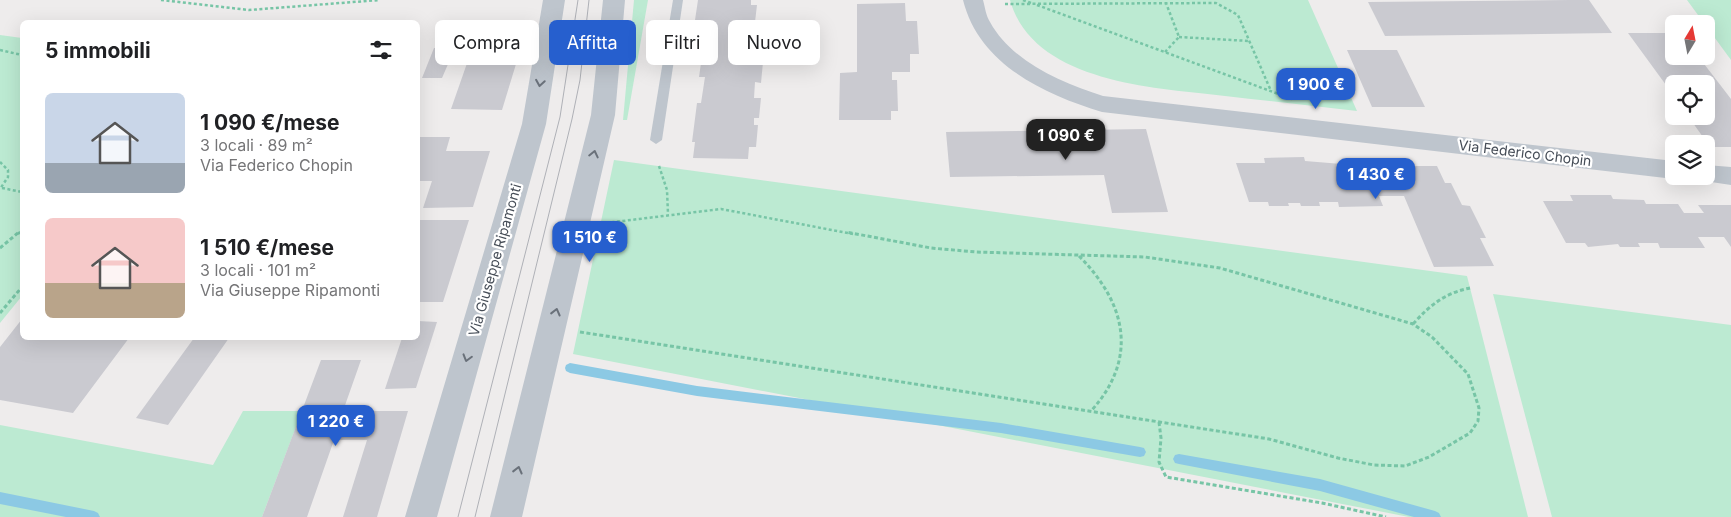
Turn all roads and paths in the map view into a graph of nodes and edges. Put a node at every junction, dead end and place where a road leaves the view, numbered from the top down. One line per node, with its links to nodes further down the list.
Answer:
1 (161, 0): 2 (path)
2 (380, 0)
3 (554, 0): 38 (street, Via Giuseppe Ripamonti, one-way to 38)
4 (614, 0): 39 (street, one-way to 4)
5 (678, 0): 18 (lane)
6 (974, 0): 21 (street, Via Federico Chopin)
7 (1023, 0): 10 (path)
8 (1166, 3): 10 (path); 11 (path); 12 (path)
9 (1005, 4): 10 (path)
10 (1034, 4): 14 (path)
11 (1180, 37): 12 (path); 14 (path)
12 (1249, 41): 16 (path)
13 (0, 50): 15 (path)
14 (1165, 52): 16 (path)
15 (20, 55)
16 (1270, 91): 17 (path)
17 (1296, 100)
18 (656, 140)
19 (0, 162): 24 (path)
20 (659, 166): 26 (path)
21 (1665, 169)
22 (1715, 175): 23 (street)
23 (1731, 176)
24 (1, 189): 25 (path)
25 (20, 192)
26 (668, 214): 27 (path); 30 (path)
27 (601, 223)
28 (20, 232): 29 (path)
29 (0, 248)
30 (1078, 256): 34 (path); 36 (path)
31 (1470, 288): 34 (path)
32 (20, 289): 33 (path)
33 (0, 313)
34 (1413, 324): 37 (path)
35 (578, 332): 36 (path)
36 (1091, 411): 37 (path)
37 (1159, 422): 40 (path)
38 (422, 517)
39 (506, 517)
40 (1386, 517)

